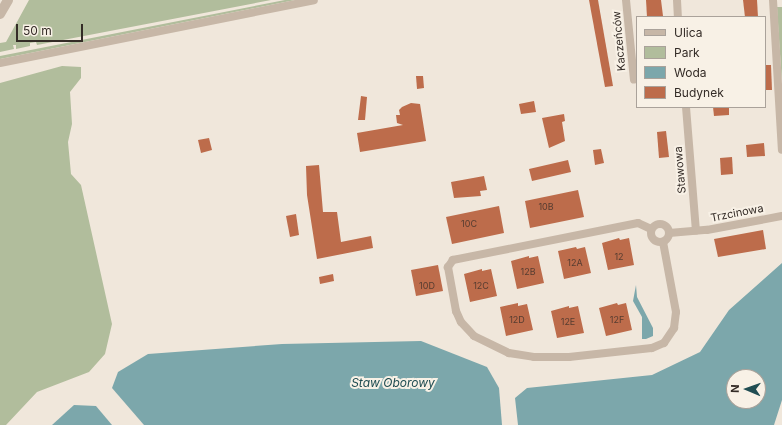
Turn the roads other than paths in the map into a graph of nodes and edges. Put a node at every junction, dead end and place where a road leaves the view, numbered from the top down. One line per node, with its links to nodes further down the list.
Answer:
1 (8, 0): 6 (street)
2 (314, 0): 8 (street)
3 (626, 0): 9 (street, Kaczeńców)
4 (677, 0): 7 (street)
5 (773, 0): 11 (street)
6 (0, 14)
7 (678, 16)
8 (0, 63)
9 (634, 80)
10 (686, 108): 14 (street, Stawowa)
11 (782, 150)
12 (782, 216): 14 (street, Trzcinowa)
13 (651, 229): 15 (street); 16 (street); 16 (street)
14 (696, 231): 15 (street, Trzcinowa)
15 (669, 233): 16 (street)
16 (663, 242)

